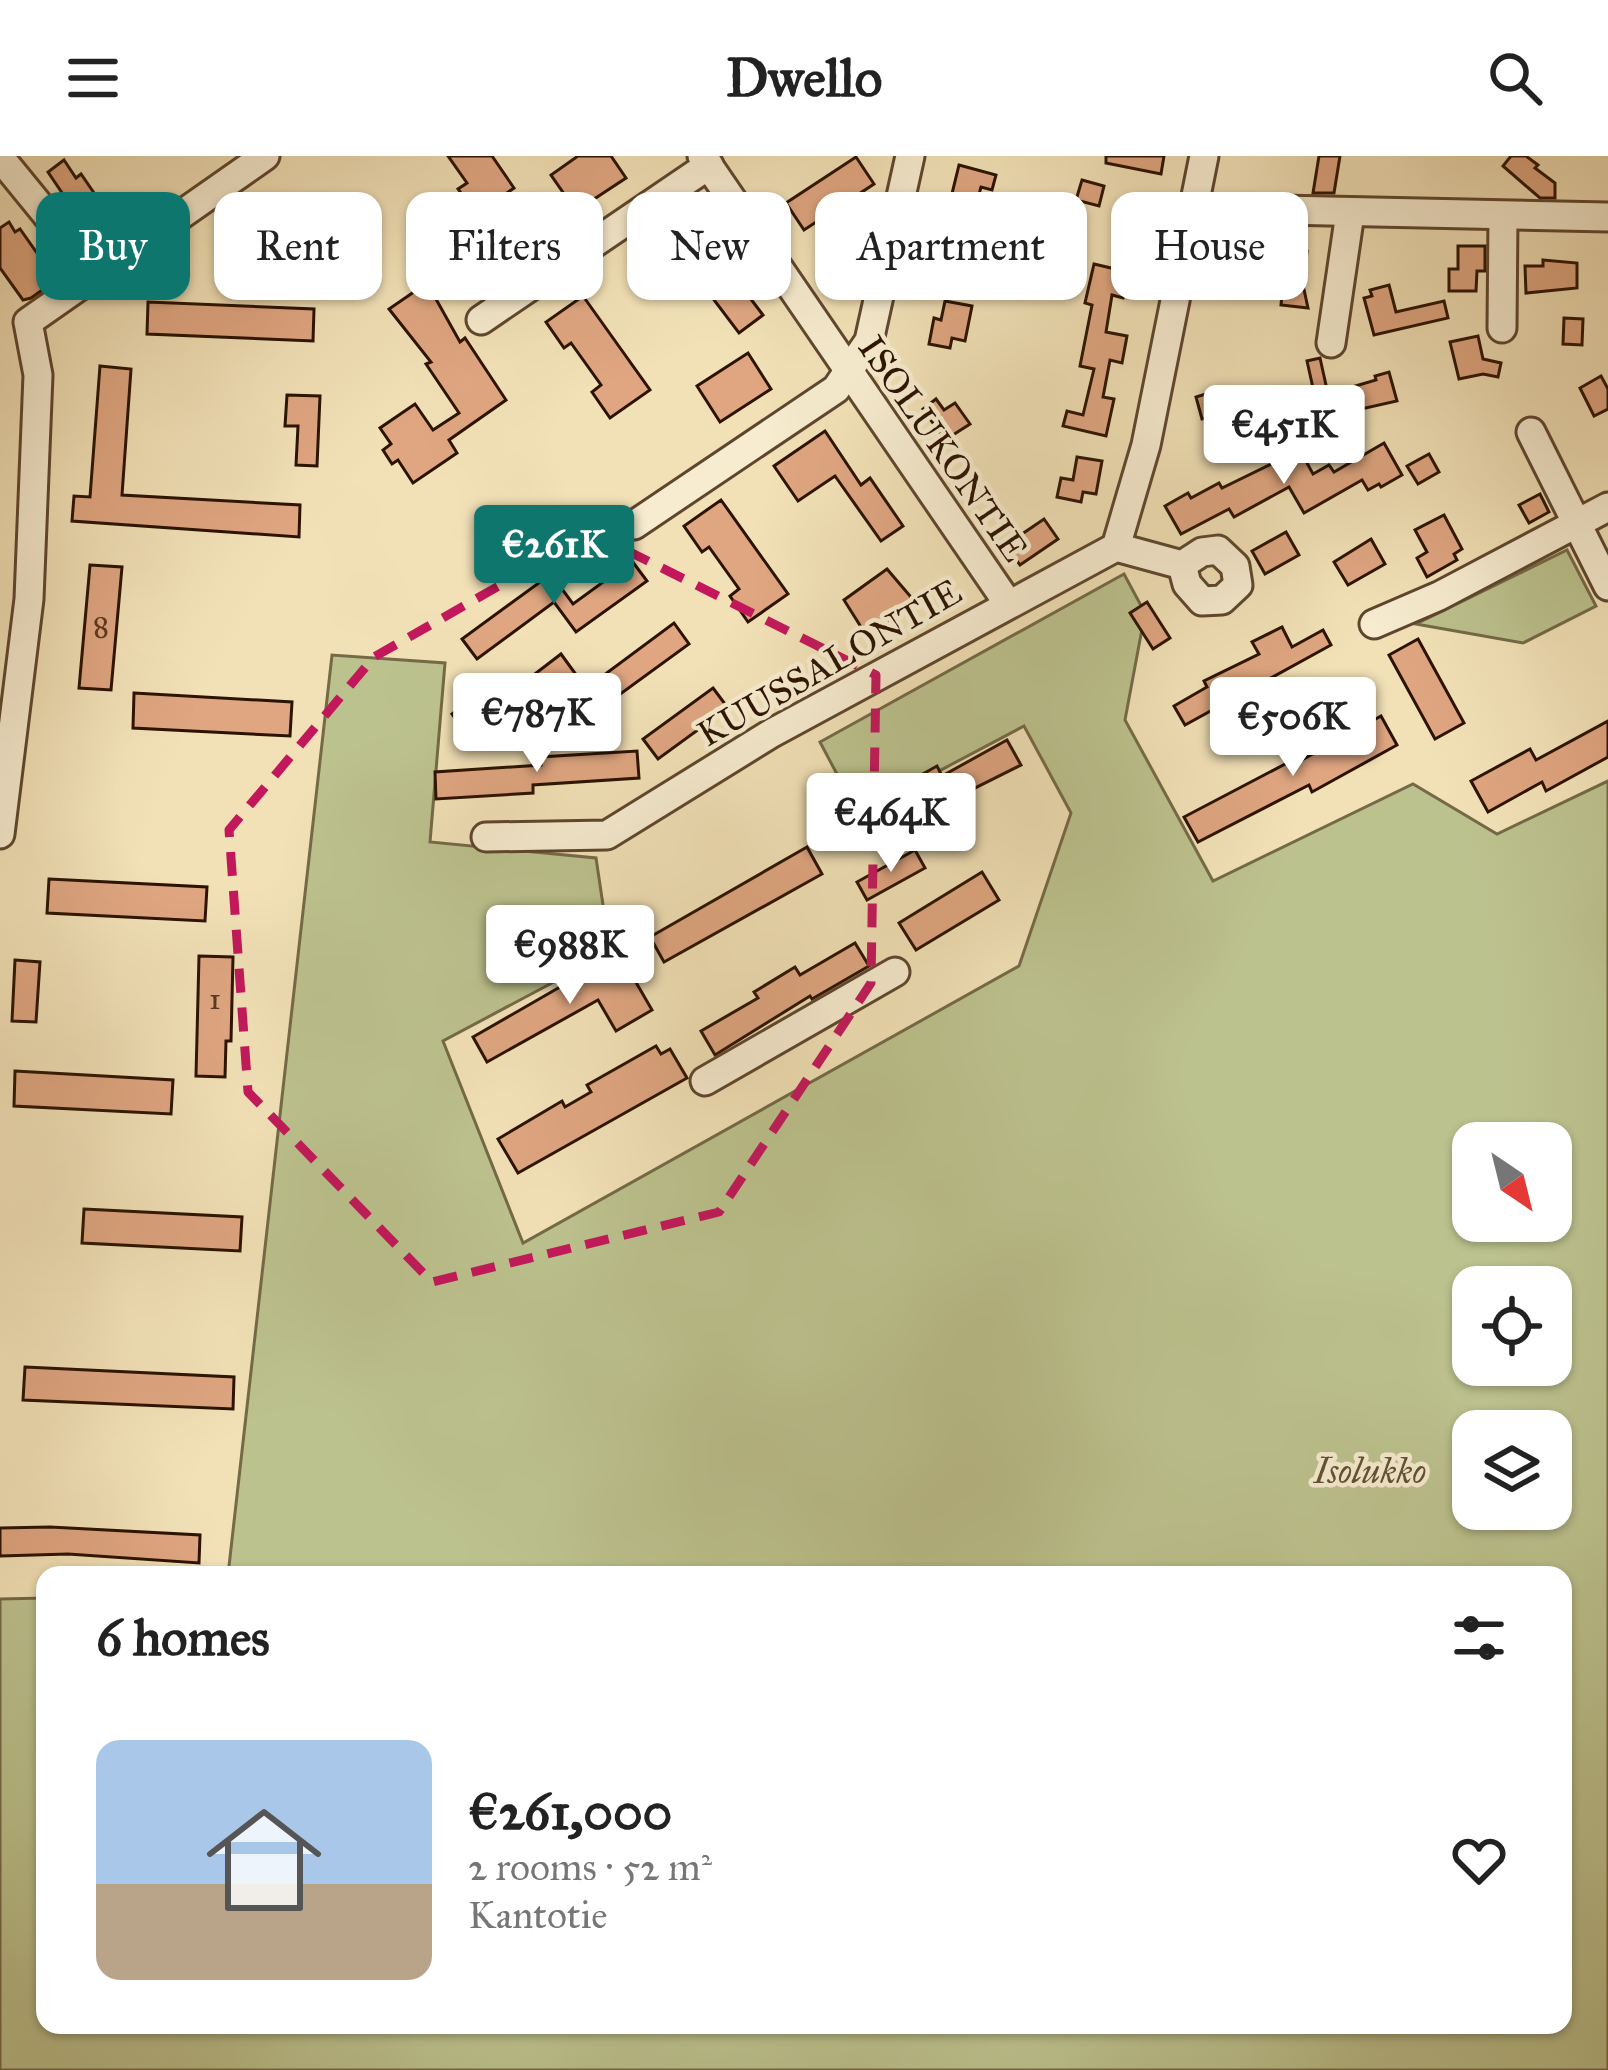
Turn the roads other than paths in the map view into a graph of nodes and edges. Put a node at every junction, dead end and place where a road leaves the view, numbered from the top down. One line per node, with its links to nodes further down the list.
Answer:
1 (265, 156): 8 (street)
2 (910, 156): 20 (street)
3 (1204, 156): 6 (street)
4 (705, 161): 15 (street); 20 (street, ISOLUKONTIE)
5 (8, 166): 7 (street)
6 (1196, 192)
7 (36, 201)
8 (190, 209)
9 (1308, 212): 10 (street)
10 (1350, 213): 11 (street); 19 (street)
11 (1503, 217): 12 (street); 17 (street)
12 (1608, 217)
13 (60, 300): 16 (street)
14 (1175, 300): 25 (street)
15 (481, 320)
16 (28, 322): 18 (street); 30 (street)
17 (1502, 328)
18 (0, 333)
19 (1331, 343)
20 (849, 375): 24 (street); 28 (street, ISOLUKONTIE)
21 (1531, 432): 23 (street)
22 (1608, 507): 23 (street)
23 (1575, 523): 27 (street); 29 (street)
24 (634, 525)
25 (1116, 547): 26 (street); 28 (street, KUUSSALONTIE)
26 (1183, 565)
27 (1608, 586)
28 (1007, 602): 32 (street, KUUSSALONTIE)
29 (1374, 624)
30 (5, 774): 31 (street)
31 (0, 834)
32 (486, 837)
33 (895, 972): 34 (street)
34 (705, 1081)

